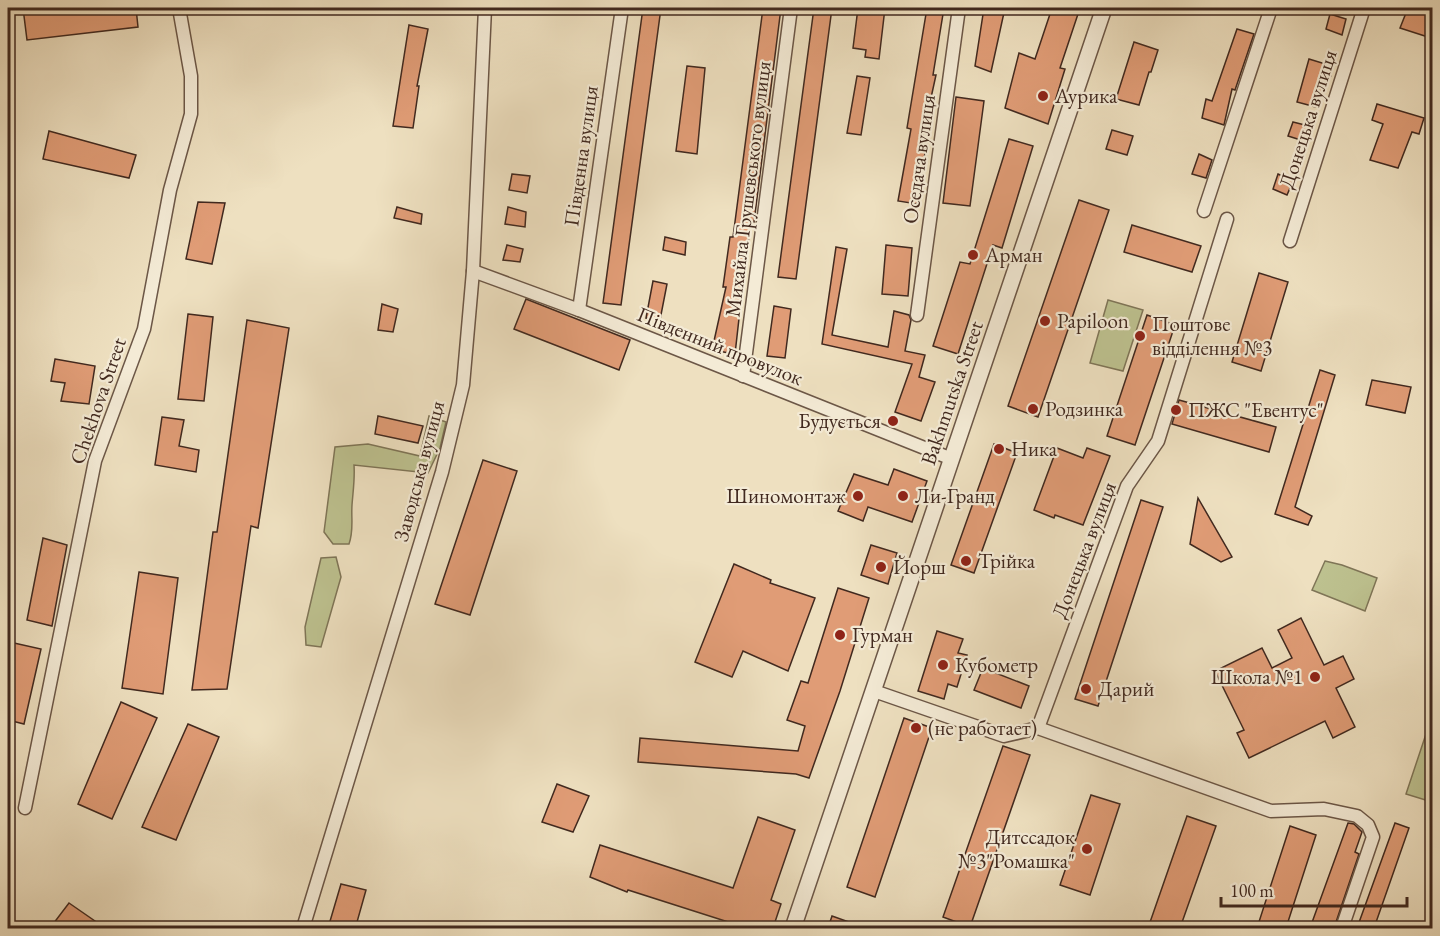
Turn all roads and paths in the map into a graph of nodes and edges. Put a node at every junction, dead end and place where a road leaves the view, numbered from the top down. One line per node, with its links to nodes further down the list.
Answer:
1 (179, 8): 19 (street, Chekhova Street)
2 (484, 8): 12 (street, Заводська вулиця)
3 (622, 8): 13 (street, Південна вулиця)
4 (791, 8): 15 (street, Михайла Грушевського вулиця)
5 (959, 8): 14 (street, Оседача вулиця)
6 (1104, 8): 16 (street, Bakhmutska Street)
7 (1271, 8): 9 (street)
8 (1364, 8): 11 (street, Донецька вулиця)
9 (1204, 211)
10 (1227, 219): 18 (street, Донецька вулиця)
11 (1290, 242)
12 (473, 271): 13 (street, Південний провулок); 20 (street, Заводська вулиця)
13 (579, 310): 15 (street, Південний провулок)
14 (917, 315)
15 (743, 376): 16 (street, Південний провулок)
16 (952, 459): 17 (street, Bakhmutska Street)
17 (874, 691): 18 (street); 21 (street, Bakhmutska Street)
18 (1038, 728): 22 (street)
19 (26, 808)
20 (303, 928)
21 (793, 928)
22 (1342, 928)

